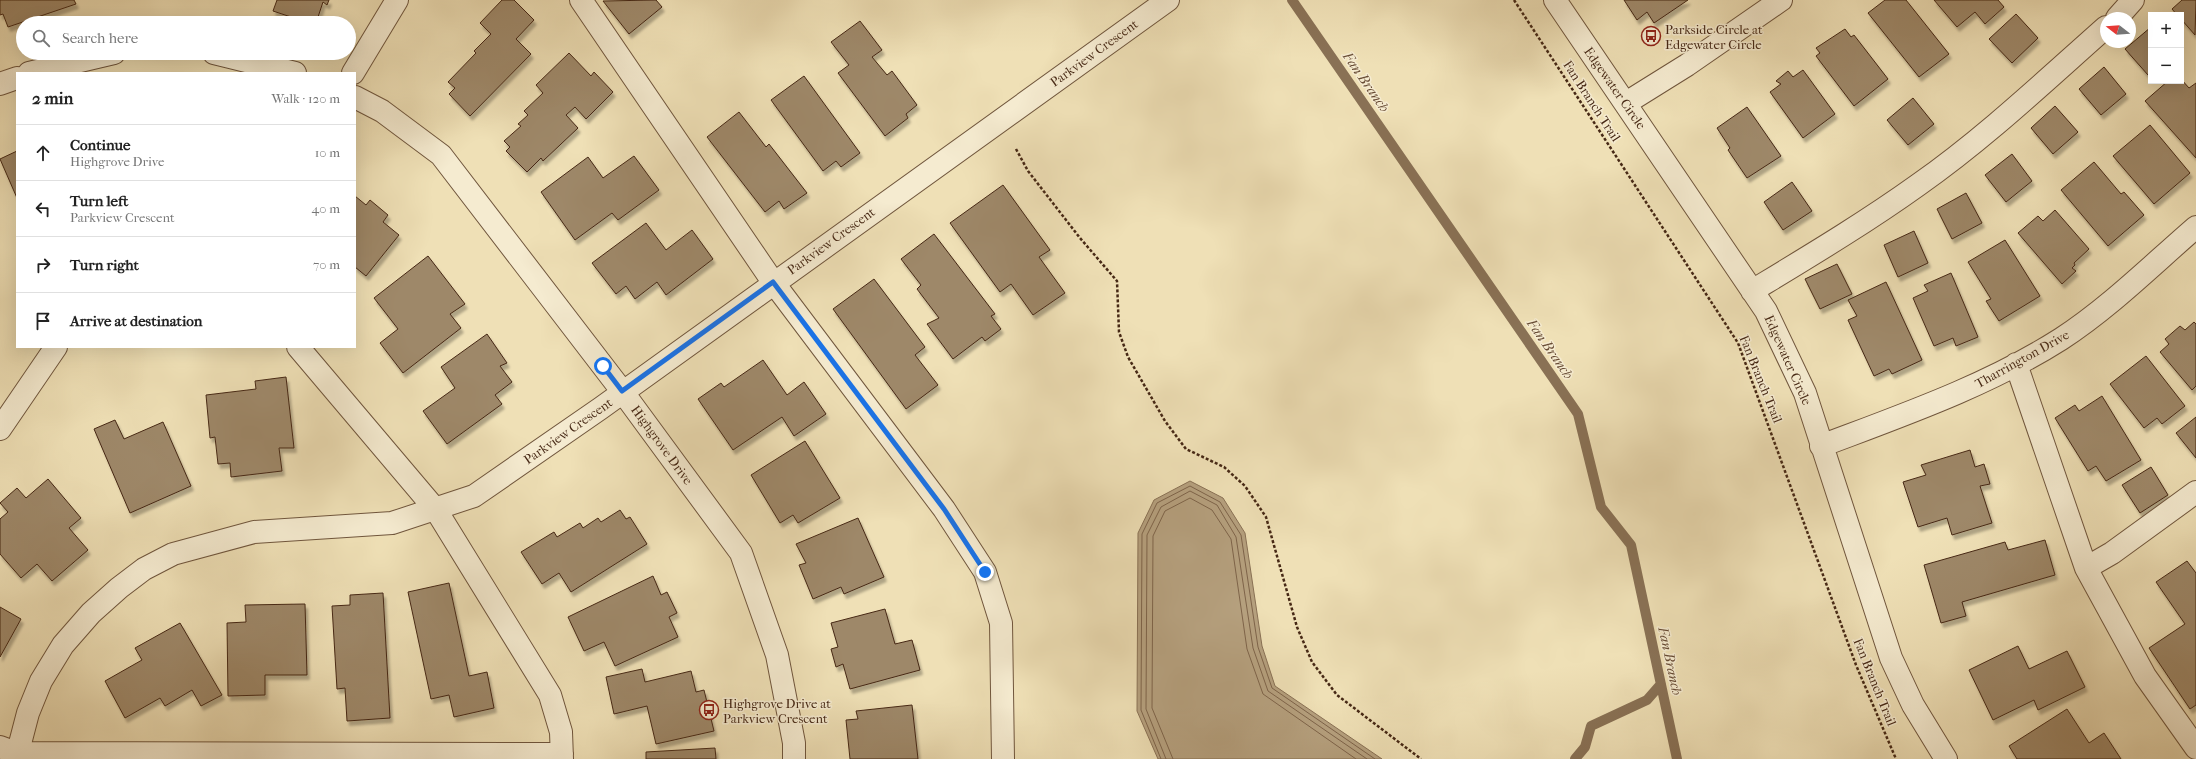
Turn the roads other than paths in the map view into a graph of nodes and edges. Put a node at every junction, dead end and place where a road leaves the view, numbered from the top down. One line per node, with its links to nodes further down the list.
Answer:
1 (397, 0): 13 (street)
2 (581, 0): 19 (street)
3 (1168, 0): 19 (street, Parkview Crescent)
4 (1555, 0): 17 (street, Edgewater Circle)
5 (1781, 0): 17 (street)
6 (2133, 0): 7 (street)
7 (2122, 12)
8 (2100, 33): 20 (street)
9 (84, 60): 11 (street)
10 (242, 60): 12 (street)
11 (33, 72)
12 (291, 72)
13 (354, 72)
14 (16, 78): 15 (street)
15 (0, 84)
16 (356, 98): 24 (street, Highgrove Drive)
17 (1626, 103): 20 (street, Edgewater Circle)
18 (2196, 227): 23 (street, Tharrington Drive)
19 (773, 282): 24 (street, Parkview Crescent); 34 (street)
20 (1752, 291): 26 (street, Edgewater Circle)
21 (55, 348): 25 (street)
22 (299, 348): 28 (street)
23 (2016, 364): 26 (street, Tharrington Drive); 29 (street)
24 (622, 391): 28 (street, Parkview Crescent); 33 (street, Highgrove Drive)
25 (0, 430)
26 (1821, 446): 35 (street, Edgewater Circle)
27 (2196, 492): 29 (street)
28 (436, 510): 31 (street, Parkview Crescent); 32 (street)
29 (2086, 568): 30 (street)
30 (2196, 748)
31 (11, 753): 32 (street)
32 (562, 757)
33 (794, 759)
34 (1003, 759)
35 (1946, 759)

